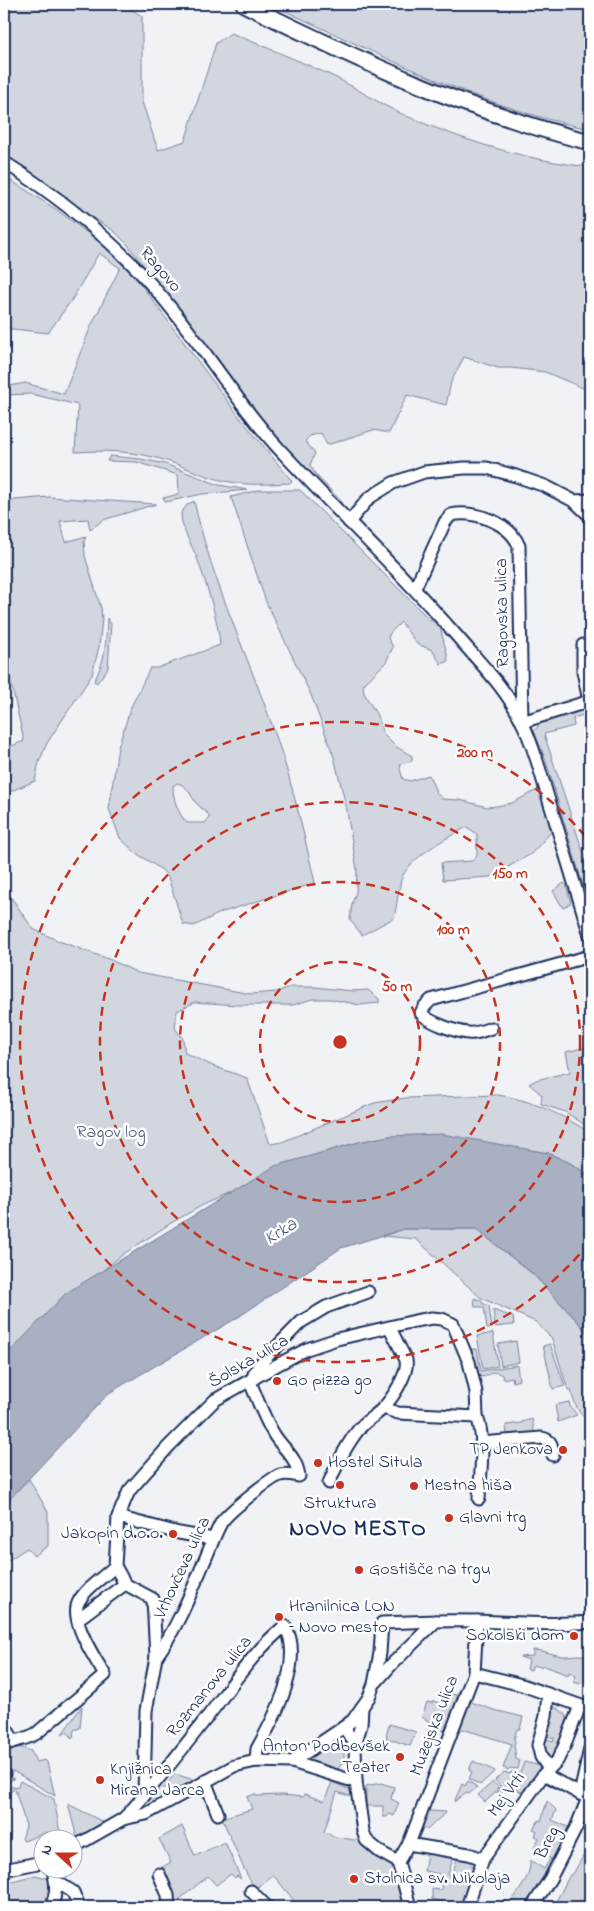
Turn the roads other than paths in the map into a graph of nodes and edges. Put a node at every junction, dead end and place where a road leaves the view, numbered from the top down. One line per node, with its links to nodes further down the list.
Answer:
1 (244, 4): 2 (main road)
2 (590, 142)
3 (4, 162): 4 (street, Ragovo)
4 (262, 429): 8 (street, Ragovska ulica)
5 (590, 500): 6 (street)
6 (574, 501): 7 (street); 8 (street)
7 (590, 516)
8 (349, 522): 9 (street, Ragovska ulica)
9 (415, 588): 12 (street, Ragovska ulica); 12 (street, Ragovska ulica)
10 (583, 645): 11 (street)
11 (590, 701): 12 (street)
12 (522, 722): 13 (street, Ragovska ulica)
13 (590, 935)
14 (590, 956): 15 (street)
15 (491, 1028)
16 (368, 1292): 18 (street)
17 (390, 1328): 18 (street, Šolska ulica); 19 (street); 20 (street, Šolska ulica)
18 (252, 1381): 25 (street, Šolska ulica); 26 (street, Vrhovčeva ulica)
19 (383, 1408): 20 (street); 23 (street)
20 (477, 1417): 21 (street)
21 (481, 1443): 22 (street); 24 (street)
22 (553, 1456)
23 (329, 1483)
24 (479, 1499)
25 (118, 1517): 26 (street); 27 (street, Šolska ulica)
26 (213, 1538): 33 (street, Vrhovčeva ulica)
27 (115, 1566): 28 (street); 29 (street)
28 (125, 1584): 29 (street); 33 (street)
29 (78, 1619): 41 (street)
30 (477, 1620): 31 (street); 32 (street); 34 (street, Muzejska ulica)
31 (436, 1621): 35 (street); 35 (street)
32 (590, 1622)
33 (156, 1657): 50 (street)
34 (474, 1673): 36 (street); 53 (street, Muzejska ulica)
35 (374, 1684): 37 (street)
36 (548, 1694): 38 (street); 46 (street)
37 (362, 1707): 40 (street); 42 (street)
38 (585, 1708): 46 (street, Mej Vrti)
39 (4, 1725): 41 (street)
40 (344, 1727): 42 (street); 45 (street)
41 (9, 1743)
42 (355, 1745): 48 (street)
43 (590, 1749): 49 (street, Breg)
44 (256, 1762): 45 (street); 47 (street); 50 (street, Rozmanova ulica)
45 (292, 1762): 48 (street)
46 (546, 1772): 49 (street); 55 (street, Mej Vrti)
47 (205, 1781): 51 (street); 52 (street)
48 (356, 1782): 56 (street)
49 (586, 1795): 69 (street, Breg)
50 (144, 1796): 52 (street, Rozmanova ulica)
51 (218, 1814)
52 (123, 1819): 54 (street, Rozmanova ulica)
53 (410, 1841): 55 (street); 56 (street, Muzejska ulica)
54 (82, 1842)
55 (483, 1859): 68 (street, Mej Vrti)
56 (398, 1862): 67 (street)
57 (32, 1864): 58 (street)
58 (4, 1870)
59 (159, 1874): 65 (street)
60 (56, 1878): 61 (street)
61 (57, 1882): 63 (street); 64 (street)
62 (251, 1891): 66 (street)
63 (51, 1907)
64 (79, 1907)
65 (169, 1907)
66 (267, 1907)
67 (410, 1907)
68 (467, 1907)
69 (532, 1907)

